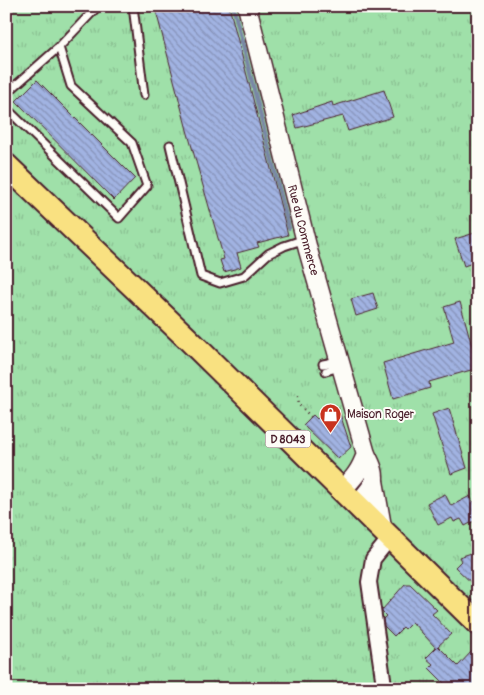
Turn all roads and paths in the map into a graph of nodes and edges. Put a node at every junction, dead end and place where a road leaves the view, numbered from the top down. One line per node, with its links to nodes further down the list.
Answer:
1 (98, 6): 4 (lane)
2 (133, 6): 6 (lane)
3 (247, 6): 10 (street, Rue du Commerce)
4 (59, 47): 5 (lane); 7 (lane)
5 (6, 94)
6 (144, 95)
7 (6, 108)
8 (170, 146): 10 (lane)
9 (6, 165): 15 (main road, D 8043)
10 (305, 238): 13 (street, Rue du Commerce)
11 (298, 396): 12 (path)
12 (312, 417)
13 (366, 454): 14 (street, Rue du Commerce); 15 (street)
14 (374, 481): 15 (street); 16 (street, Rue du Commerce)
15 (348, 498): 16 (main road, D 8043)
16 (387, 535): 17 (main road, D 8043); 18 (street)
17 (478, 624)
18 (376, 689)

